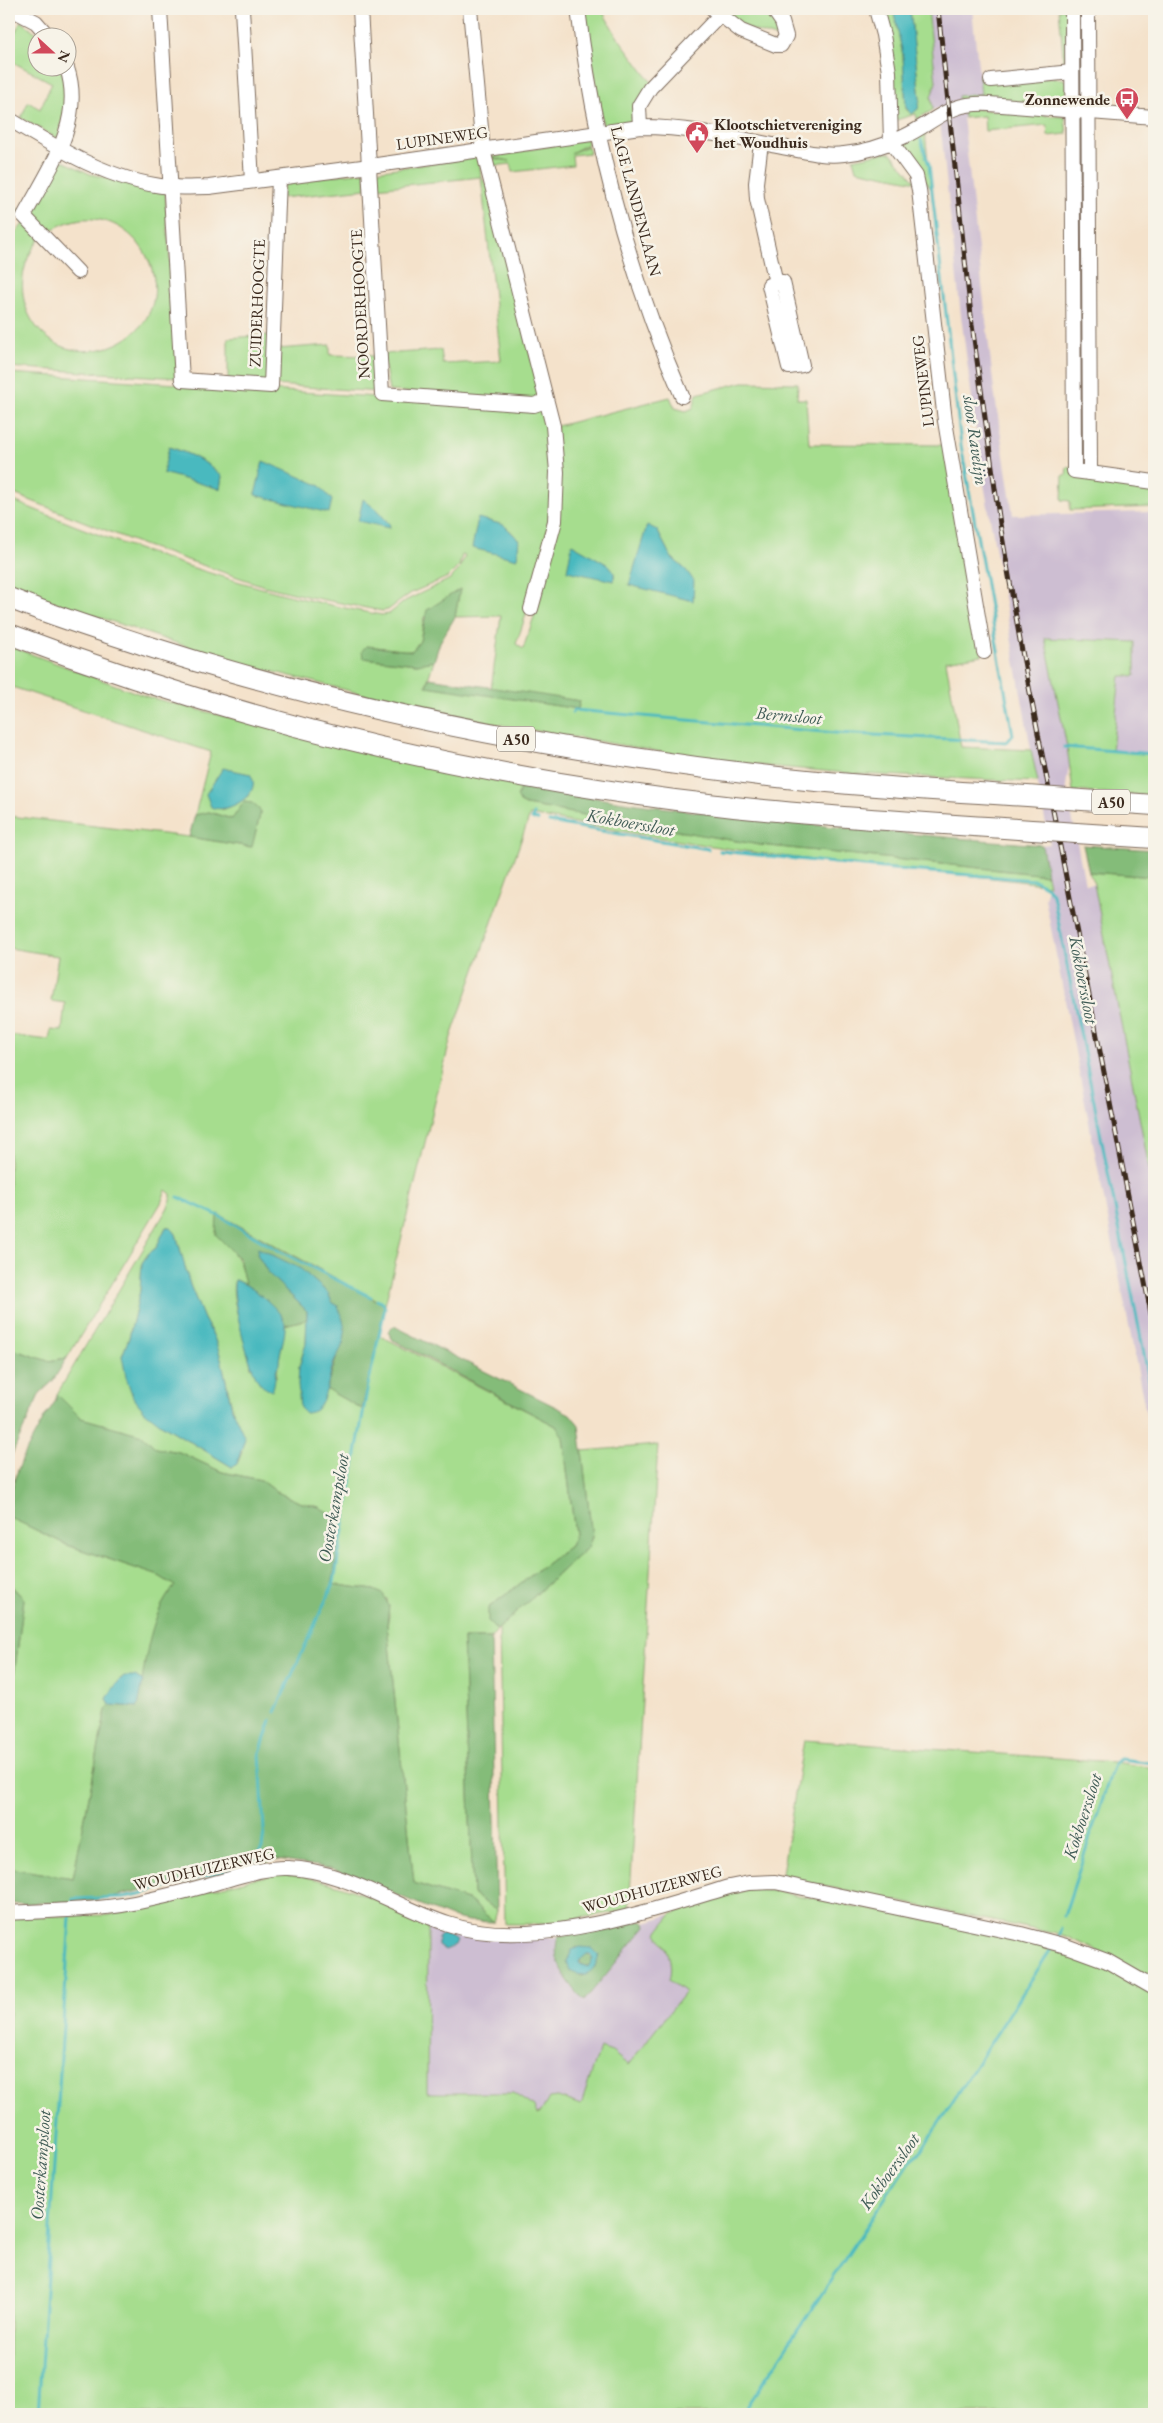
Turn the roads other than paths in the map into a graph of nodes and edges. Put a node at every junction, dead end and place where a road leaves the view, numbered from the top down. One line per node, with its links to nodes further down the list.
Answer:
1 (160, 9): 29 (street)
2 (242, 9): 28 (street)
3 (360, 9): 26 (street)
4 (470, 9): 25 (street)
5 (578, 9): 21 (street, LAGE LANDENLAAN)
6 (773, 9): 11 (street)
7 (876, 9): 22 (street)
8 (1072, 9): 13 (street)
9 (1088, 9): 17 (street)
10 (18, 10): 12 (street)
11 (716, 12): 20 (street)
12 (41, 28)
13 (1072, 72): 15 (street); 16 (street)
14 (69, 78): 24 (street)
15 (991, 80)
16 (1073, 110): 17 (street, LUPINEWEG); 22 (street, LUPINEWEG); 34 (street)
17 (1089, 112): 18 (street, LUPINEWEG); 34 (street)
18 (1154, 117)
19 (9, 120): 24 (street, LUPINEWEG)
20 (640, 127): 21 (street, LUPINEWEG); 23 (street, LUPINEWEG)
21 (599, 133): 25 (street, LUPINEWEG); 32 (street, LAGE LANDENLAAN)
22 (891, 142): 23 (street, LUPINEWEG); 39 (street, LUPINEWEG)
23 (761, 143): 31 (street)
24 (60, 149): 29 (street, LUPINEWEG); 30 (street)
25 (483, 150): 26 (street, LUPINEWEG); 33 (street)
26 (370, 166): 27 (street, LUPINEWEG); 33 (street, NOORDERHOOGTE)
27 (279, 178): 28 (street, LUPINEWEG); 29 (street, ZUIDERHOOGTE)
28 (252, 181): 29 (street, LUPINEWEG)
29 (170, 187)
30 (78, 272)
31 (776, 283): 31 (street)
32 (682, 396)
33 (546, 401): 37 (street)
34 (1090, 473): 35 (street)
35 (1154, 482)
36 (9, 598): 40 (highway, A50, bridge)
37 (531, 608)
38 (9, 634): 41 (highway, A50, bridge)
39 (984, 652)
40 (1154, 805)
41 (1154, 838)
42 (9, 1913): 43 (street, WOUDHUIZERWEG)
43 (1154, 1988)

